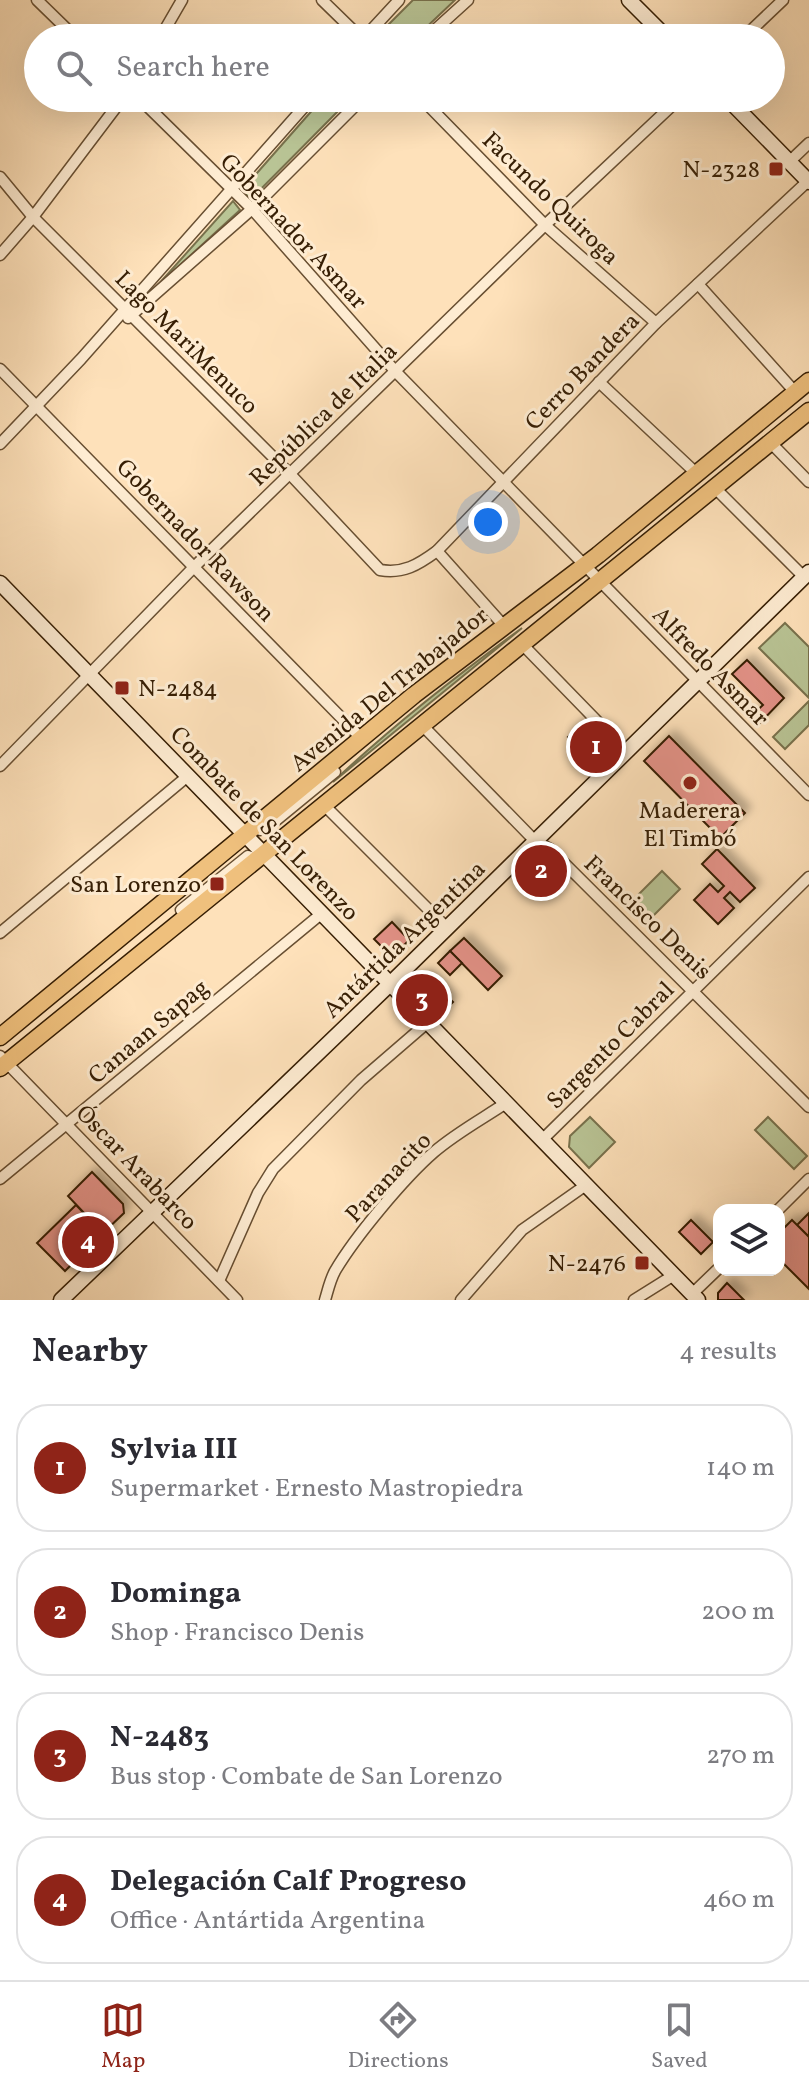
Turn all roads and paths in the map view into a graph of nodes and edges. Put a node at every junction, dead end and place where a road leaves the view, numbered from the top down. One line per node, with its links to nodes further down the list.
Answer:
1 (37, 0): 8 (street)
2 (181, 0): 9 (street)
3 (322, 0): 10 (street)
4 (399, 0): 11 (street)
5 (468, 0): 12 (street)
6 (629, 0): 13 (main road)
7 (783, 0): 14 (street)
8 (62, 24)
9 (168, 24)
10 (347, 24)
11 (376, 24)
12 (441, 24)
13 (653, 24)
14 (758, 24)
15 (112, 112): 28 (street)
16 (153, 112): 26 (street, Gobernador Asmar)
17 (300, 112): 26 (street)
18 (349, 112): 27 (street)
19 (435, 112): 29 (street, Facundo Quiroga)
20 (665, 112): 29 (street, República de Italia)
21 (741, 112): 23 (main road)
22 (809, 143): 23 (street)
23 (789, 162): 25 (main road)
24 (0, 177): 28 (street, Lago MariMenuco)
25 (808, 182): 31 (street, Cerro Bandera)
26 (233, 190): 27 (street, Gobernador Asmar); 32 (street)
27 (252, 209): 32 (street); 35 (street, Gobernador Asmar)
28 (33, 217): 30 (street); 32 (street, Lago MariMenuco)
29 (545, 225): 33 (street, Facundo Quiroga); 35 (street, República de Italia)
30 (0, 255)
31 (698, 284): 33 (street, Cerro Bandera); 38 (street)
32 (128, 312): 39 (street); 43 (street, Lago MariMenuco)
33 (656, 323): 37 (street, Cerro Bandera)
34 (0, 369): 39 (street, Gobernador Rawson)
35 (396, 372): 43 (street, República de Italia); 45 (street, Gobernador Asmar)
36 (809, 381): 38 (main road, Avenida Del Trabajador)
37 (599, 382): 44 (street); 45 (street, Cerro Bandera)
38 (795, 392): 44 (main road, Avenida Del Trabajador)
39 (37, 406): 42 (street); 50 (street, Gobernador Rawson)
40 (809, 411): 41 (main road, Avenida Del Trabajador)
41 (771, 443): 46 (street); 47 (main road, Avenida Del Trabajador)
42 (0, 444)
43 (289, 473): 50 (street, República de Italia); 51 (street, Lago MariMenuco)
44 (696, 473): 49 (main road, Avenida Del Trabajador)
45 (503, 482): 48 (street, Cerro Bandera); 49 (street, Gobernador Asmar)
46 (809, 482)
47 (715, 488): 52 (street); 53 (main road, Avenida Del Trabajador)
48 (437, 551): 51 (street, Cerro Bandera); 55 (street)
49 (585, 565): 53 (street, Alfredo Asmar); 55 (main road, Avenida Del Trabajador)
50 (195, 566): 57 (street, República de Italia); 60 (street, Gobernador Rawson)
51 (380, 570)
52 (807, 575): 58 (main road, Antártida Argentina)
53 (600, 580): 56 (main road, Avenida Del Trabajador); 58 (street, Alfredo Asmar)
54 (0, 583): 57 (main road, Combate de San Lorenzo)
55 (504, 626): 60 (main road, Avenida Del Trabajador)
56 (522, 644): 59 (main road, Avenida Del Trabajador); 61 (street)
57 (89, 674): 62 (street, República de Italia); 64 (main road, Combate de San Lorenzo)
58 (698, 681): 61 (main road, Antártida Argentina); 65 (street, Alfredo Asmar)
59 (422, 725): 66 (main road, Avenida Del Trabajador); 68 (street, Francisco Denis)
60 (362, 739): 67 (main road, Avenida Del Trabajador)
61 (627, 752): 68 (main road, Antártida Argentina)
62 (0, 766)
63 (331, 768): 63 (street)
64 (189, 775): 67 (main road, Combate de San Lorenzo); 74 (street)
65 (809, 795)
66 (324, 805): 69 (main road, Avenida Del Trabajador); 73 (street)
67 (248, 835): 69 (main road, Combate de San Lorenzo); 78 (main road, Avenida Del Trabajador)
68 (535, 841): 73 (main road, Antártida Argentina); 76 (street, Francisco Denis)
69 (263, 855): 72 (main road, Combate de San Lorenzo); 79 (main road, Avenida Del Trabajador)
70 (809, 877): 76 (street, Sargento Cabral)
71 (181, 910): 71 (street)
72 (321, 914): 75 (main road, Combate de San Lorenzo); 82 (street, Canaan Sapag)
73 (447, 928): 75 (main road, Antártida Argentina)
74 (0, 933)
75 (390, 984): 77 (main road, Combate de San Lorenzo); 88 (main road, Antártida Argentina)
76 (694, 990): 81 (street, Francisco Denis); 83 (street, Sargento Cabral)
77 (427, 1023): 80 (main road, Combate de San Lorenzo); 91 (street)
78 (0, 1037)
79 (2, 1062): 82 (street, Óscar Arabarco)
80 (506, 1103): 83 (main road, Combate de San Lorenzo); 95 (street, Paranacito)
81 (809, 1107)
82 (67, 1124): 84 (street, Canaan Sapag); 88 (street, Óscar Arabarco)
83 (542, 1140): 86 (main road, Combate de San Lorenzo)
84 (0, 1179)
85 (809, 1179): 87 (street)
86 (586, 1185): 89 (main road, Combate de San Lorenzo); 96 (street)
87 (784, 1204)
88 (153, 1212): 91 (street, Óscar Arabarco); 93 (main road, Antártida Argentina)
89 (674, 1275): 92 (main road, Combate de San Lorenzo); 97 (street)
90 (713, 1275): 92 (street)
91 (219, 1281): 94 (street, Óscar Arabarco)
92 (695, 1297)
93 (61, 1300)
94 (237, 1300)
95 (325, 1300)
96 (461, 1300)
97 (634, 1300)

